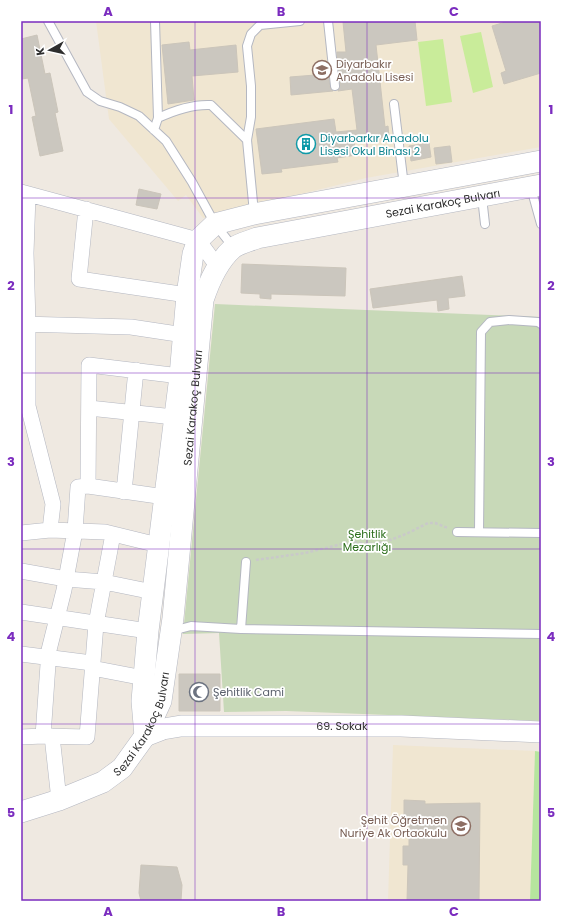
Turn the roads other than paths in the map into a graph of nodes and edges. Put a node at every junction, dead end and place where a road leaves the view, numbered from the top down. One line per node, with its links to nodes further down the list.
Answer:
1 (48, 21): 8 (lane)
2 (155, 21): 7 (lane)
3 (300, 21): 9 (lane)
4 (328, 21): 5 (lane)
5 (335, 86)
6 (394, 104): 11 (lane)
7 (158, 118): 8 (lane); 9 (lane)
8 (154, 130): 17 (lane)
9 (247, 140): 16 (lane)
10 (541, 161): 11 (street)
11 (404, 186): 16 (street)
12 (536, 186): 14 (street, Sezai Karakoç Bulvarı); 19 (lane)
13 (24, 194): 15 (street); 24 (street)
14 (482, 196): 18 (lane); 21 (street, Sezai Karakoç Bulvarı)
15 (86, 209): 20 (street); 23 (street)
16 (254, 214): 17 (street)
17 (215, 224): 20 (street); 21 (lane)
18 (485, 224)
19 (541, 224)
20 (198, 240): 22 (street); 23 (street)
21 (234, 248): 22 (street, Sezai Karakoç Bulvarı)
22 (218, 267): 53 (street, Sezai Karakoç Bulvarı)
23 (187, 295): 26 (street)
24 (25, 324): 26 (street); 35 (street)
25 (541, 324): 38 (lane)
26 (184, 335): 28 (street)
27 (136, 370): 28 (street); 29 (street); 30 (street)
28 (180, 376): 31 (street)
29 (89, 408): 30 (street); 32 (street)
30 (132, 413): 31 (street); 33 (street)
31 (174, 417): 34 (street)
32 (88, 486): 33 (street); 36 (street)
33 (124, 492): 34 (street)
34 (165, 497): 42 (street)
35 (50, 530): 36 (street); 39 (street)
36 (75, 531): 41 (street); 45 (street)
37 (457, 532): 38 (lane)
38 (479, 532): 40 (lane)
39 (21, 533)
40 (541, 533)
41 (113, 534): 42 (street); 46 (street)
42 (158, 545): 47 (street)
43 (246, 562): 51 (lane)
44 (21, 571): 45 (street)
45 (66, 579): 46 (street); 49 (street)
46 (104, 582): 47 (street); 50 (street)
47 (152, 592): 52 (street)
48 (21, 612): 49 (street)
49 (57, 618): 50 (street); 56 (street)
50 (96, 624): 52 (street); 57 (street)
51 (241, 629): 53 (lane); 54 (lane)
52 (148, 631): 58 (street)
53 (171, 632): 61 (street, Sezai Karakoç Bulvarı)
54 (541, 634)
55 (21, 654): 56 (street)
56 (48, 657): 57 (street); 60 (street)
57 (92, 666): 58 (street); 60 (street)
58 (144, 678): 61 (street)
59 (541, 732): 61 (street, 69. Sokak)
60 (47, 736): 62 (street); 63 (street)
61 (144, 736): 63 (street, Sezai Karakoç Bulvarı)
62 (21, 737)
63 (59, 800): 64 (street, Sezai Karakoç Bulvarı)
64 (21, 812)

